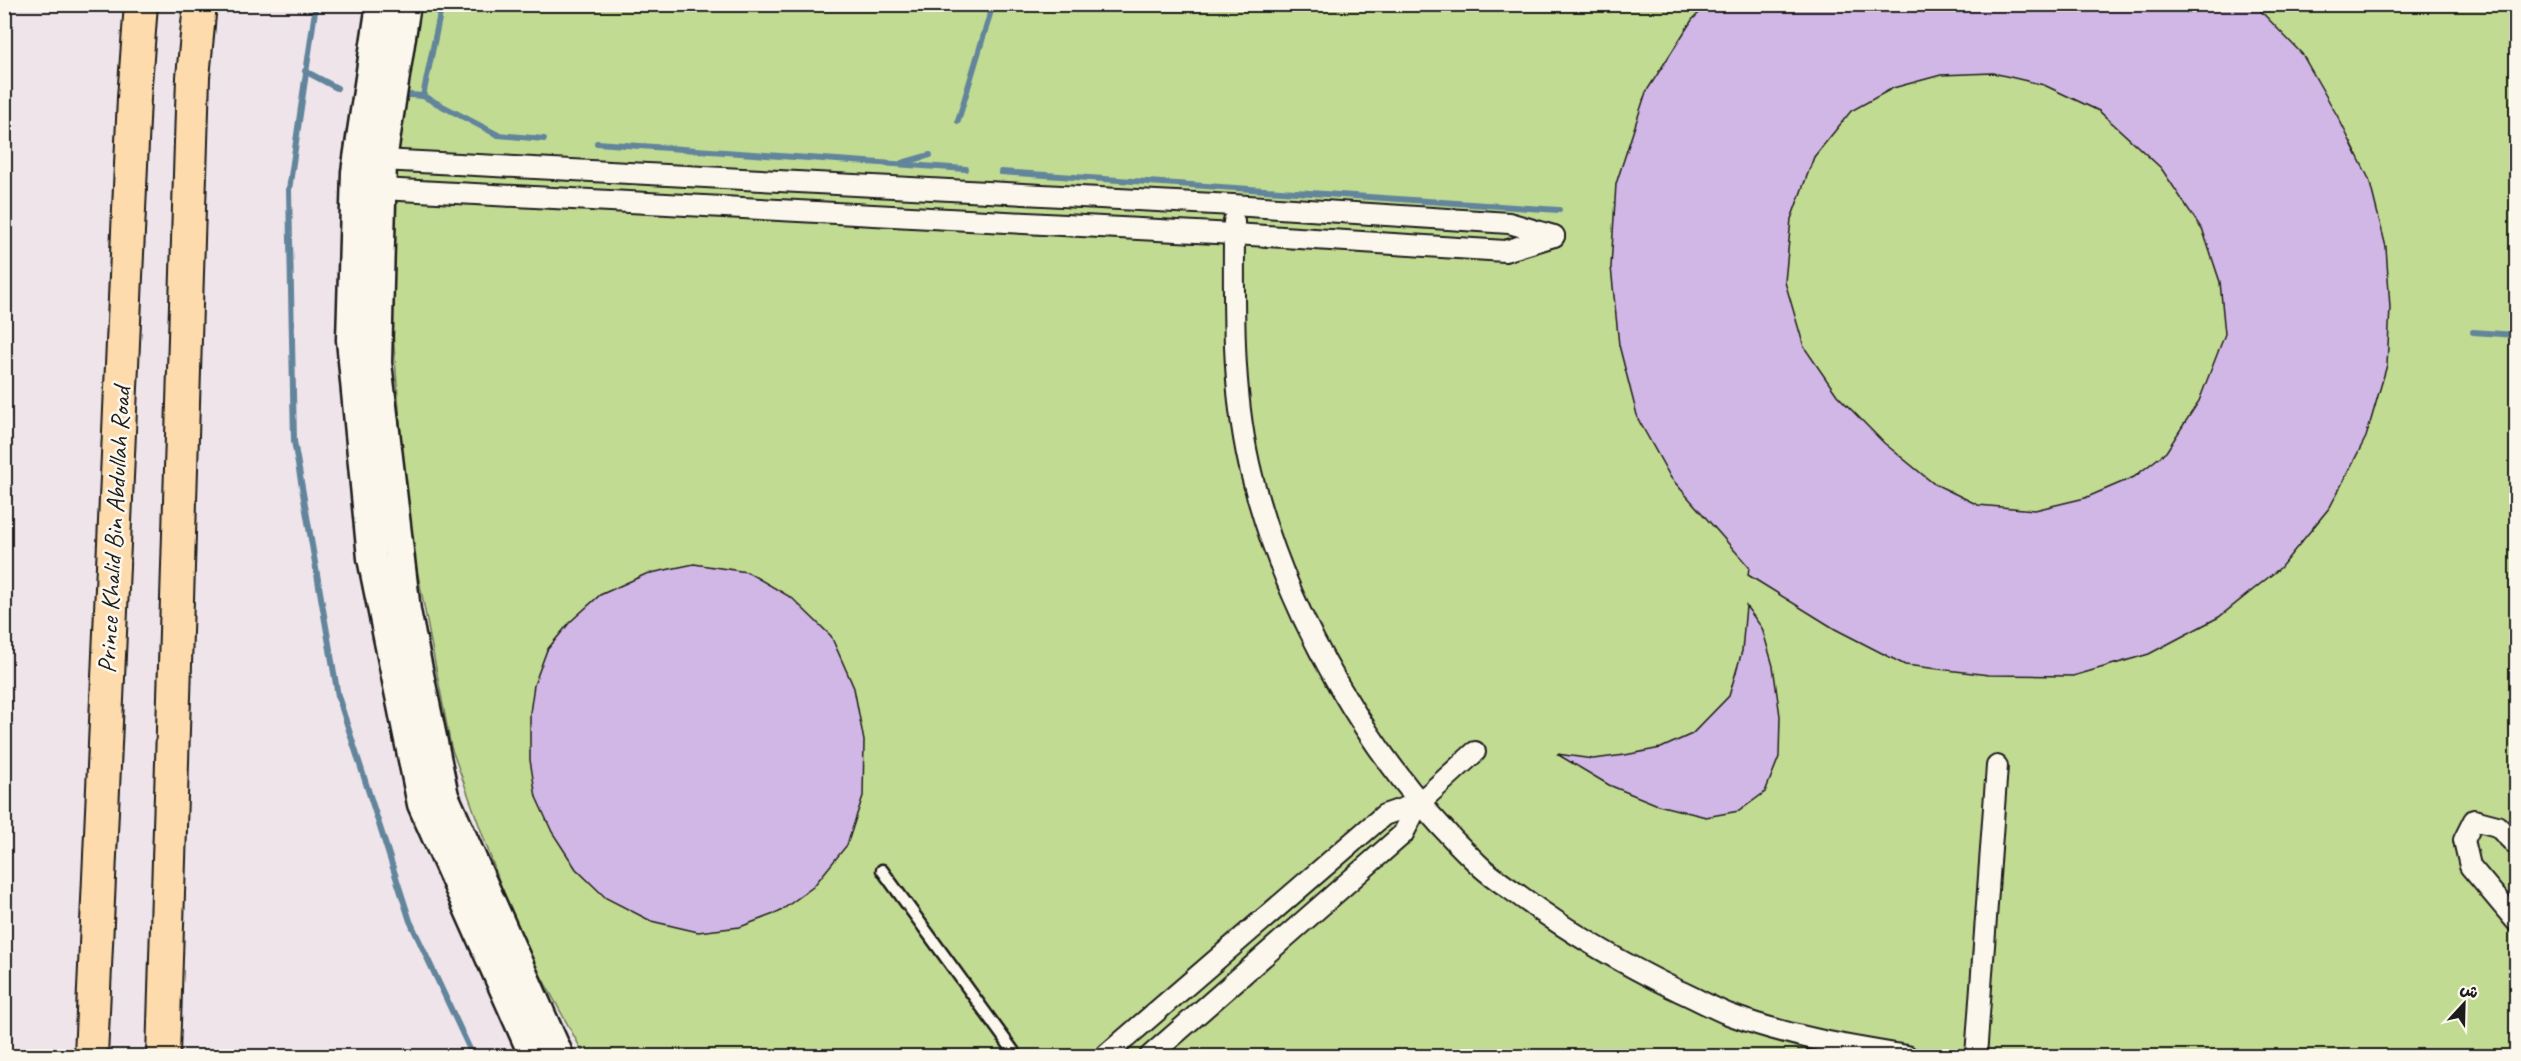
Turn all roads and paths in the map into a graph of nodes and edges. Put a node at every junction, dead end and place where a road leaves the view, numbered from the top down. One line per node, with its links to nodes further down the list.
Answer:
1 (141, 4): 16 (main road, Prince Khalid Bin Abdullah Road)
2 (200, 4): 17 (main road)
3 (381, 4): 6 (main road)
4 (406, 4): 5 (main road)
5 (382, 160): 6 (street); 7 (main road); 8 (street)
6 (356, 172): 7 (street); 18 (main road)
7 (381, 189): 9 (street); 19 (main road)
8 (1233, 205): 9 (street); 9 (street)
9 (1234, 234): 12 (street)
10 (1475, 752): 12 (street)
11 (1997, 766): 24 (street)
12 (1419, 803): 21 (street); 22 (street); 23 (street)
13 (2517, 845): 15 (street)
14 (882, 870): 20 (lane)
15 (2517, 921)
16 (91, 1056)
17 (163, 1056)
18 (534, 1056)
19 (559, 1056)
20 (1017, 1056)
21 (1105, 1056)
22 (1150, 1056)
23 (1907, 1056)
24 (1976, 1056)

